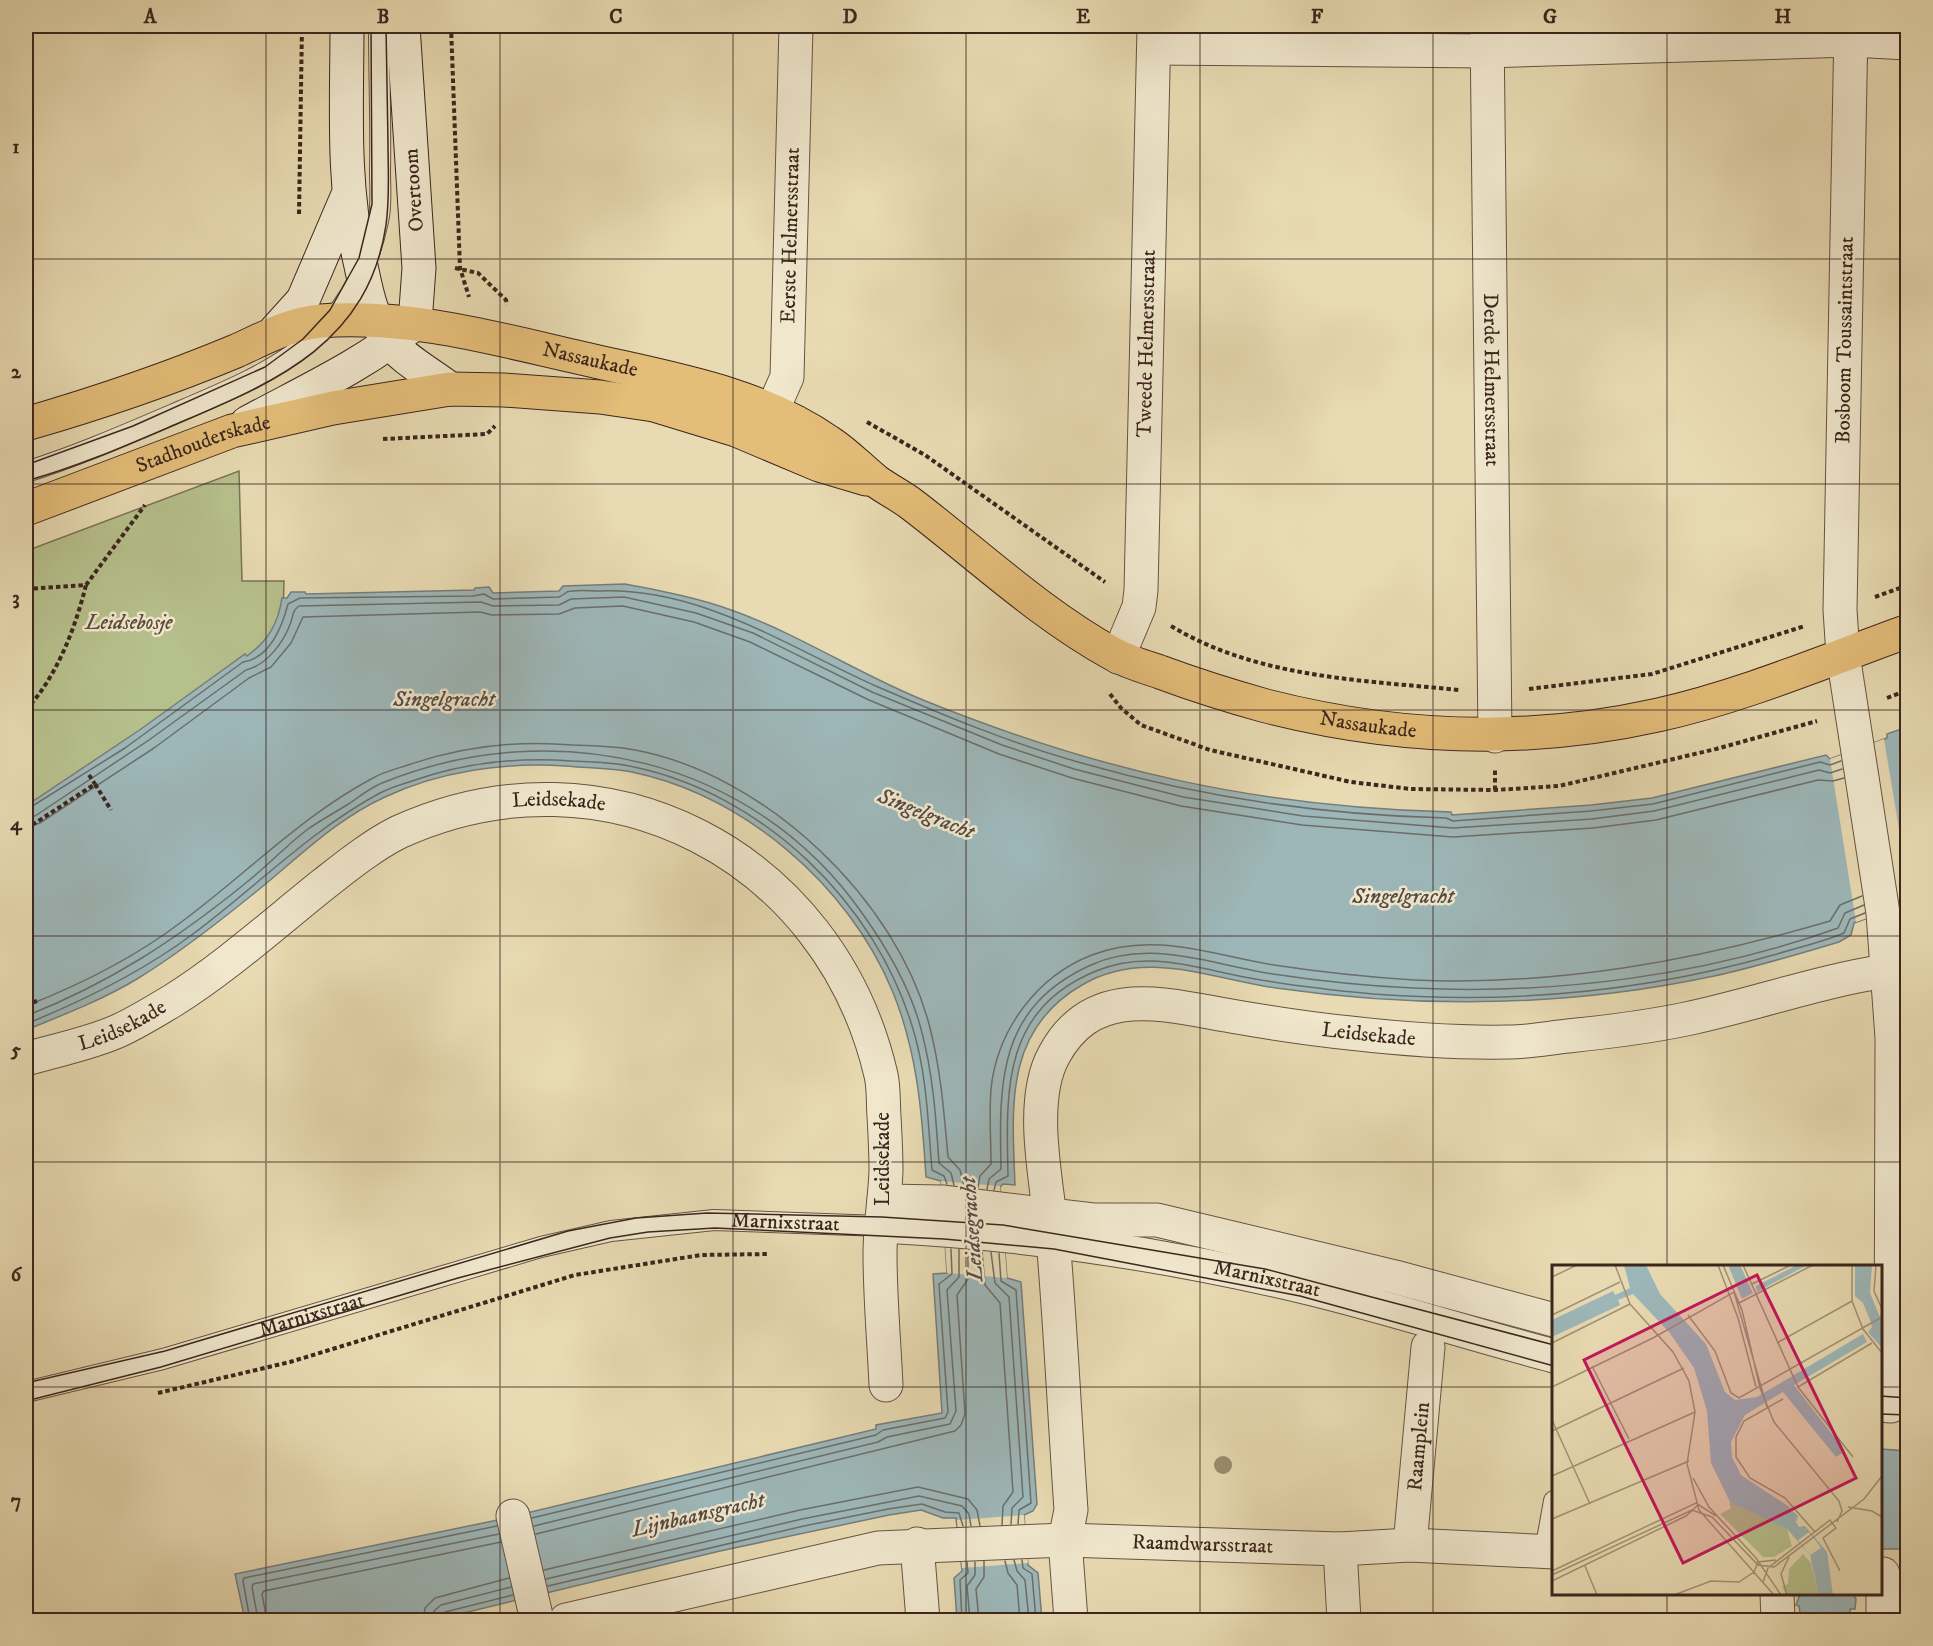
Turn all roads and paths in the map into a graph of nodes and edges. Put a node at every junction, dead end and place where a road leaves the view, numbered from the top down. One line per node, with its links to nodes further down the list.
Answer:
1 (347, 26): 10 (street)
2 (379, 26): 11 (lane, Overtoom)
3 (403, 26): 15 (street, Overtoom)
4 (451, 26): 12 (path)
5 (796, 26): 18 (street, Eerste Helmersstraat)
6 (1851, 33): 8 (street); 9 (street); 29 (street, Bosboom Toussaintstraat)
7 (1155, 37): 8 (street); 30 (street, Tweede Helmersstraat)
8 (1486, 38): 34 (street, Derde Helmersstraat)
9 (1908, 43)
10 (348, 196): 11 (street); 14 (street)
11 (362, 272): 13 (lane, Overtoom); 15 (street)
12 (472, 304)
13 (331, 321): 14 (main road, Nassaukade); 15 (main road, Nassaukade); 22 (lane, Stadhouderskade)
14 (276, 330): 19 (main road)
15 (394, 330): 16 (street); 18 (main road, Nassaukade); 20 (street)
16 (450, 389): 17 (main road, Nassaukade); 21 (main road, Nassaukade)
17 (387, 400): 20 (main road, Stadhouderskade)
18 (773, 411): 21 (street, Eerste Helmersstraat); 23 (main road, Nassaukade)
19 (26, 424)
20 (232, 431): 25 (main road, Stadhouderskade)
21 (759, 441): 23 (main road, Nassaukade)
22 (26, 472)
23 (879, 483): 30 (main road, Nassaukade)
24 (145, 505): 26 (path)
25 (26, 508)
26 (86, 585): 27 (path); 32 (path)
27 (26, 589)
28 (1908, 631): 29 (main road, Nassaukade)
29 (1843, 655): 34 (main road, Nassaukade); 39 (street, Bosboom Toussaintstraat)
30 (1118, 657): 34 (main road, Nassaukade)
31 (1105, 687): 33 (path)
32 (26, 710)
33 (1141, 725)
34 (1495, 736)
35 (89, 775): 36 (path)
36 (95, 784): 37 (path); 38 (path)
37 (111, 810)
38 (26, 829)
39 (1886, 971): 44 (street, Leidsekade); 49 (street, Bosboom Toussaintstraat)
40 (37, 1001): 41 (path)
41 (26, 1005)
42 (26, 1059): 43 (street, Leidsekade)
43 (883, 1213): 44 (street, Marnixstraat); 50 (street); 51 (lane, Marnixstraat)
44 (1052, 1228): 46 (street, Marnixstraat); 48 (street, Marnixstraat); 56 (street)
45 (769, 1254): 52 (path, Marnixstraat)
46 (1552, 1319)
47 (1428, 1347): 58 (street, Raamplein)
48 (1552, 1355)
49 (1893, 1365): 53 (street, Bosboom Toussaintstraat)
50 (886, 1385)
51 (26, 1392)
52 (149, 1395)
53 (1893, 1406)
54 (513, 1516): 63 (street)
55 (1552, 1521): 60 (lane)
56 (1065, 1540): 57 (street, Raamdwarsstraat); 59 (street, Raamdwarsstraat); 66 (street)
57 (917, 1544): 64 (street); 65 (street)
58 (1410, 1545): 59 (street); 60 (street)
59 (1340, 1549): 67 (street)
60 (1549, 1552)
61 (1890, 1575): 69 (street)
62 (1777, 1595): 68 (street)
63 (535, 1611)
64 (566, 1620)
65 (923, 1620)
66 (1071, 1620)
67 (1344, 1620)
68 (1778, 1620)
69 (1883, 1620)

